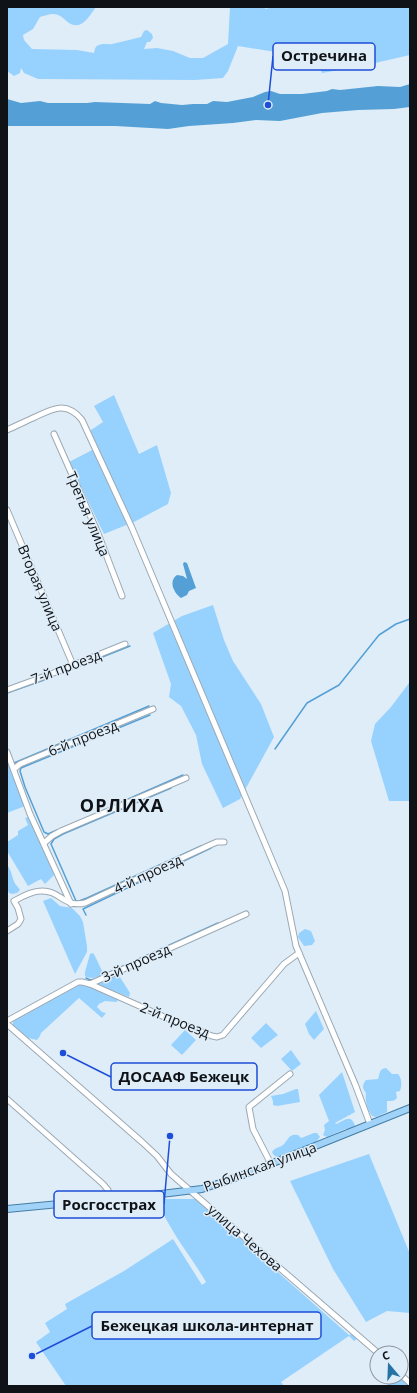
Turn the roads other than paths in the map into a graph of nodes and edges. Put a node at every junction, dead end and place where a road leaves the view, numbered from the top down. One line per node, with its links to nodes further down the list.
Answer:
1 (7, 430): 17 (street)
2 (54, 434): 4 (street, Третья улица)
3 (7, 510): 6 (street, Вторая улица)
4 (122, 596)
5 (125, 644): 6 (street, 7-й проезд)
6 (73, 665): 7 (street, 7-й проезд)
7 (7, 690)
8 (153, 709): 10 (street, 6-й проезд)
9 (7, 752): 10 (street)
10 (14, 769): 13 (street)
11 (186, 778): 13 (street)
12 (224, 842): 14 (street, 4-й проезд)
13 (44, 844): 14 (street)
14 (71, 904): 16 (street)
15 (246, 914): 18 (street, 3-й проезд)
16 (7, 931)
17 (299, 953): 18 (street, 2-й проезд); 23 (street)
18 (90, 984): 19 (street, 3-й проезд)
19 (7, 1022): 25 (street, улица Чехова)
20 (290, 1074): 24 (street)
21 (7, 1099): 26 (street)
22 (410, 1108): 23 (main road, Рыбинская улица)
23 (370, 1124): 24 (main road, Рыбинская улица)
24 (271, 1164): 25 (main road, Рыбинская улица)
25 (190, 1191): 26 (main road, Рыбинская улица); 28 (street, улица Чехова)
26 (110, 1199): 27 (main road, Рыбинская улица)
27 (7, 1209)
28 (369, 1345)

